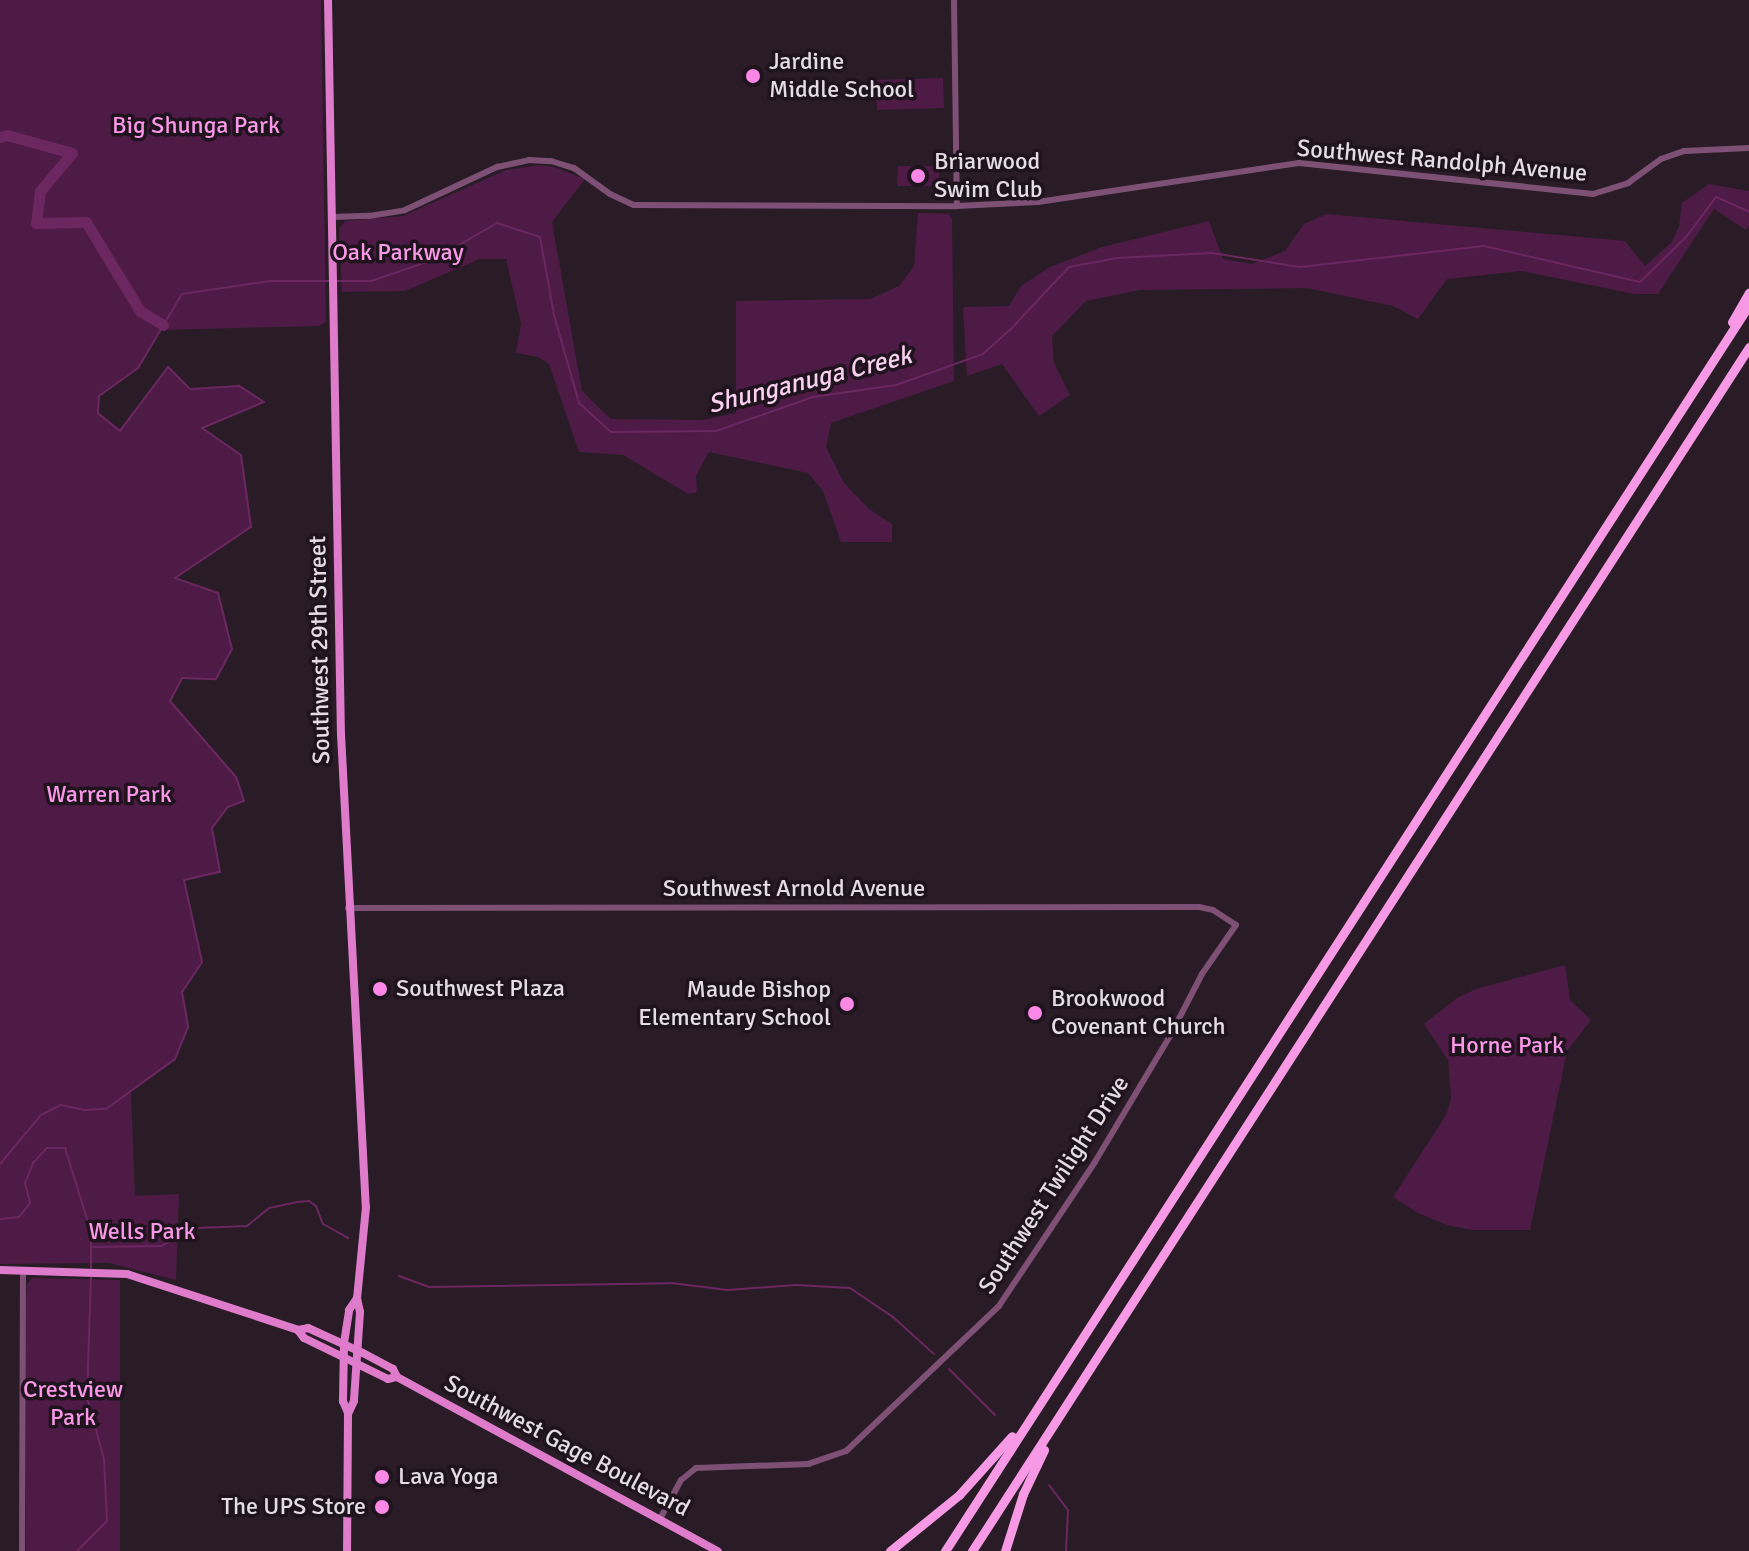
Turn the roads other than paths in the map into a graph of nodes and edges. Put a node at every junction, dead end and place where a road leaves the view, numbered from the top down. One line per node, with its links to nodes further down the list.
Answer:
1 (328, 0): 5 (main road, Southwest 29th Street)
2 (954, 0): 4 (street)
3 (1749, 148): 4 (street, Southwest Randolph Avenue)
4 (957, 206): 5 (street, Southwest Randolph Avenue)
5 (332, 217): 10 (main road, Southwest 29th Street)
6 (1749, 292): 9 (highway)
7 (1749, 305): 9 (highway)
8 (1749, 347): 22 (highway)
9 (1720, 350): 21 (highway)
10 (348, 908): 11 (street, Southwest Arnold Avenue); 14 (main road, Southwest 29th Street)
11 (1236, 925): 24 (street, Southwest Twilight Drive)
12 (0, 1270): 13 (main road, Southwest Gage Boulevard)
13 (23, 1270): 15 (main road, Southwest Gage Boulevard); 25 (street)
14 (357, 1298): 16 (main road, Southwest 29th Street); 17 (main road, Southwest 29th Street)
15 (298, 1330): 16 (main road, Southwest Gage Boulevard); 18 (main road, Southwest Gage Boulevard)
16 (344, 1343): 17 (main road, Southwest Gage Boulevard); 18 (main road, Southwest 29th Street)
17 (355, 1348): 19 (main road, Southwest 29th Street); 20 (main road, Southwest Gage Boulevard)
18 (343, 1355): 19 (main road, Southwest Gage Boulevard); 23 (main road, Southwest 29th Street)
19 (354, 1361): 20 (main road, Southwest Gage Boulevard); 23 (main road, Southwest 29th Street)
20 (397, 1377): 24 (main road, Southwest Gage Boulevard)
21 (1047, 1393): 28 (highway); 29 (highway)
22 (1066, 1405): 30 (highway); 31 (highway)
23 (348, 1414): 26 (main road, Southwest 29th Street)
24 (660, 1519): 27 (main road, Southwest Gage Boulevard)
25 (22, 1551)
26 (347, 1551)
27 (718, 1551)
28 (890, 1551)
29 (945, 1551)
30 (972, 1551)
31 (1005, 1551)

